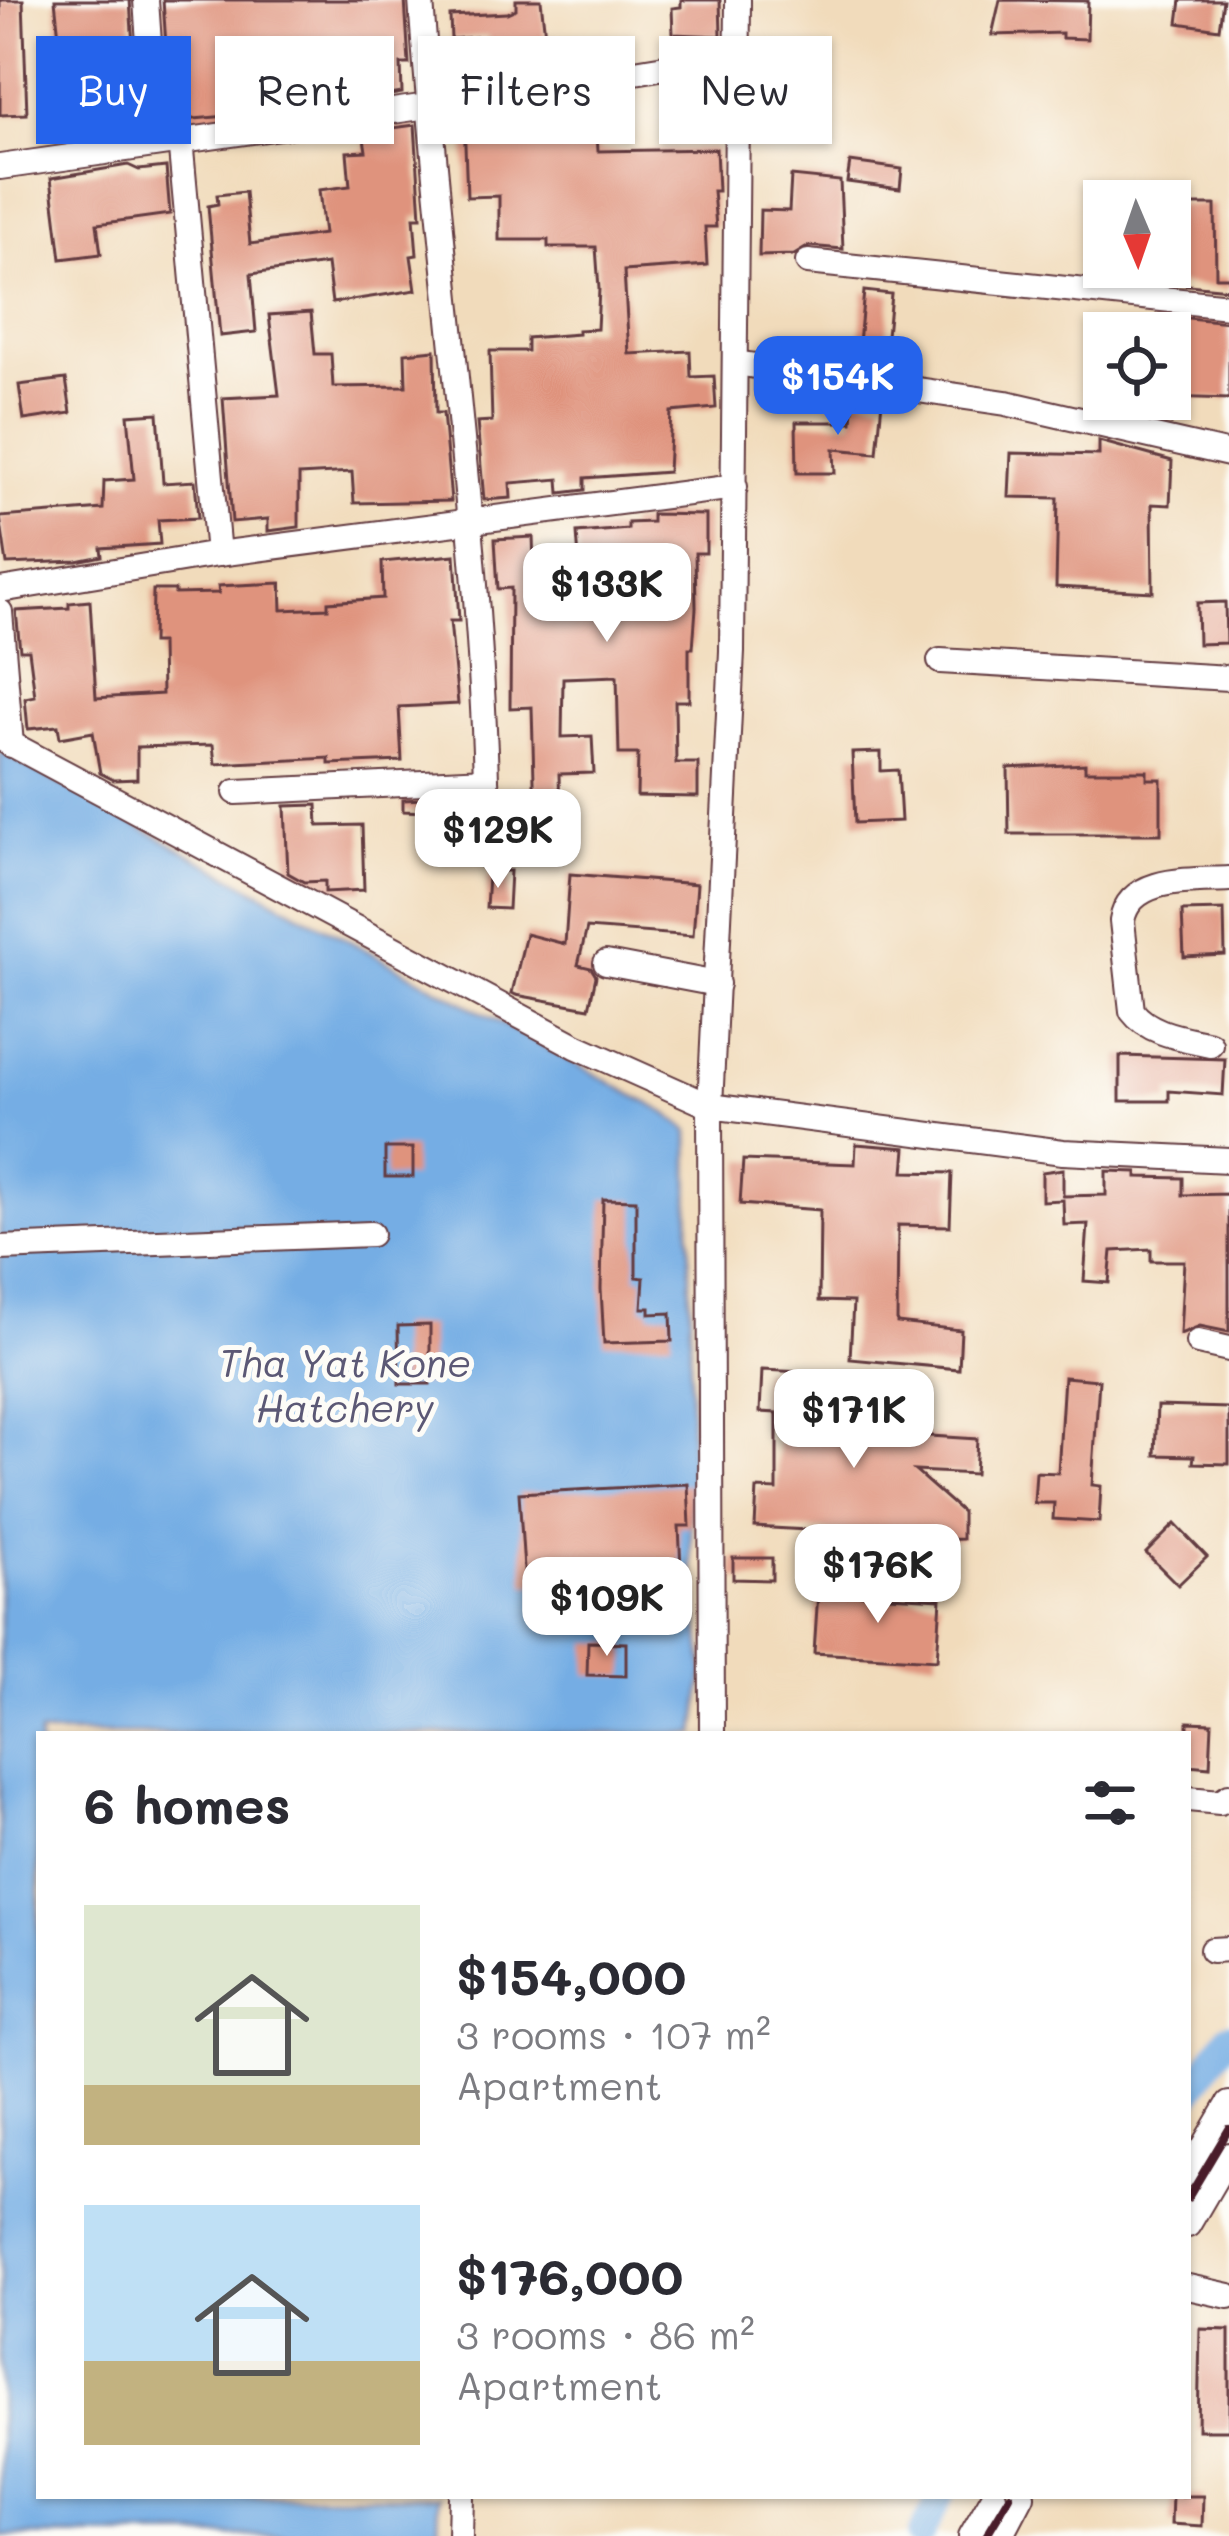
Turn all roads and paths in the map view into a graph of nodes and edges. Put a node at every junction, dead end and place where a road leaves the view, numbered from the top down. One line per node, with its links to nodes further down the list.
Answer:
1 (146, 0): 4 (street)
2 (421, 0): 5 (street)
3 (738, 0): 6 (street)
4 (152, 36)
5 (423, 36)
6 (738, 36)
7 (418, 107): 8 (street)
8 (191, 139)
9 (154, 144): 13 (street)
10 (168, 144): 20 (street)
11 (432, 144): 19 (street)
12 (737, 144): 16 (street)
13 (0, 166)
14 (808, 262): 15 (street)
15 (1229, 306)
16 (735, 363): 17 (street); 18 (street)
17 (1229, 454)
18 (735, 487): 19 (street); 31 (street)
19 (472, 519): 20 (street); 26 (street)
20 (218, 554): 21 (street)
21 (0, 590)
22 (0, 612): 25 (street)
23 (940, 661): 24 (street)
24 (1229, 678)
25 (6, 741): 33 (street)
26 (486, 780): 27 (street); 28 (street)
27 (236, 792)
28 (491, 860)
29 (1229, 879): 32 (street)
30 (607, 963): 31 (street)
31 (717, 984): 33 (street)
32 (1210, 1045)
33 (710, 1106): 34 (street); 39 (street)
34 (1229, 1160)
35 (371, 1234): 36 (street)
36 (0, 1248)
37 (1198, 1342): 38 (street)
38 (1229, 1349)
39 (712, 1731)
40 (1229, 1796): 41 (street)
41 (1191, 1799)
42 (1226, 2116): 44 (street)
43 (1229, 2155): 45 (street)
44 (1191, 2169)
45 (1191, 2220)
46 (1191, 2288): 47 (street)
47 (1229, 2296)
48 (461, 2499): 51 (street)
49 (992, 2499): 52 (street)
50 (1020, 2499): 53 (street)
51 (460, 2536)
52 (971, 2536)
53 (1001, 2536)

